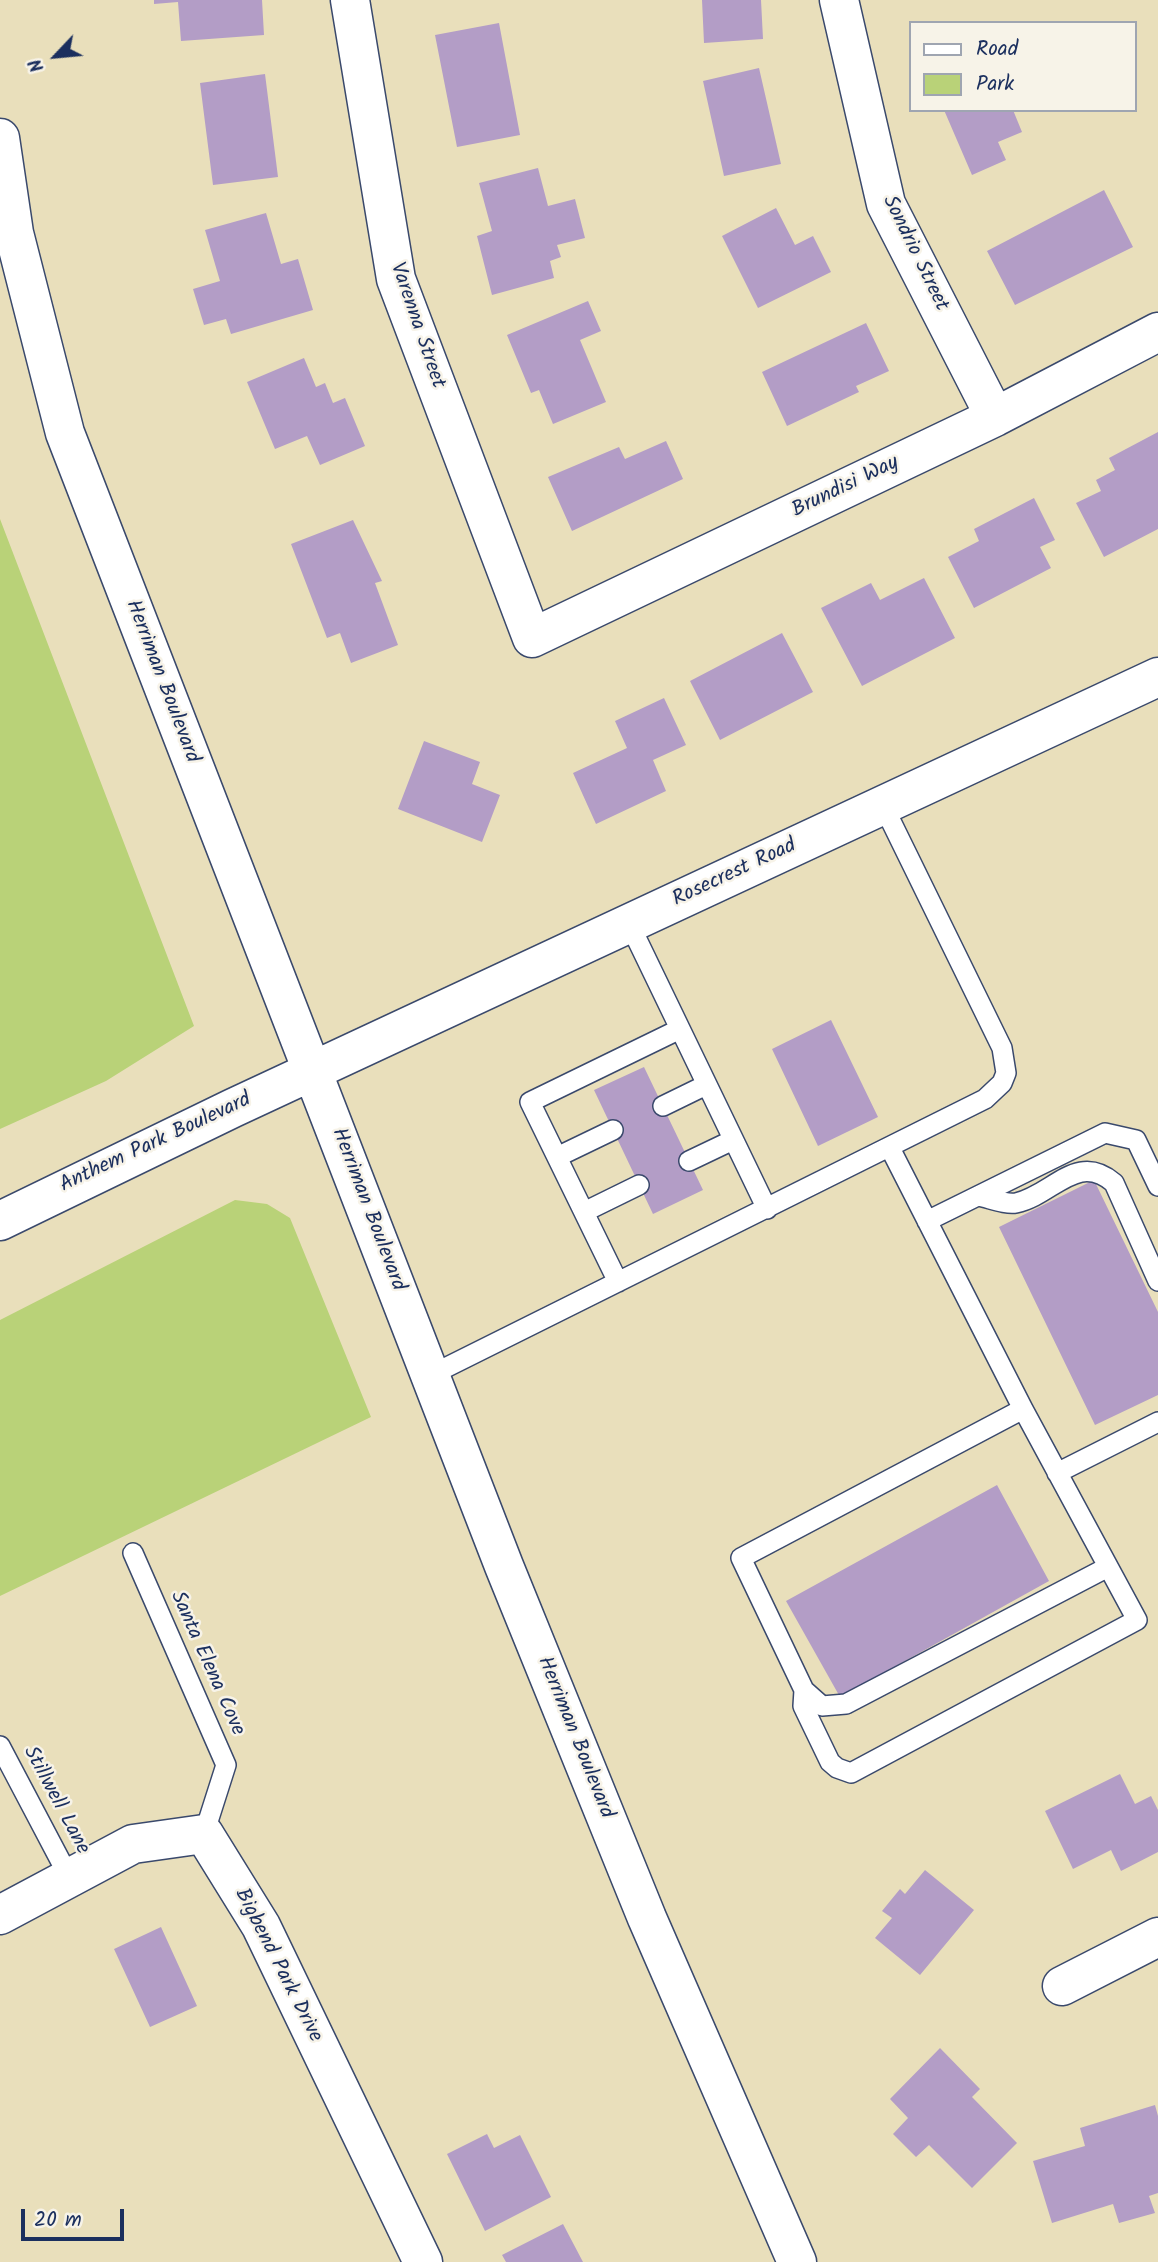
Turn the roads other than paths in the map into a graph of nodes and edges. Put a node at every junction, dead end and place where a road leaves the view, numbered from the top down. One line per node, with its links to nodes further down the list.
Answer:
1 (350, 0): 6 (main road, Varenna Street)
2 (839, 0): 5 (main road, Sondrio Street)
3 (0, 138): 11 (main road, Herriman Boulevard)
4 (1158, 332): 5 (main road, Brundisi Way)
5 (995, 417): 6 (main road, Brundisi Way)
6 (532, 638)
7 (1158, 677): 8 (main road, Rosecrest Road)
8 (883, 805): 9 (main road, Rosecrest Road); 16 (lane)
9 (629, 923): 10 (lane); 11 (main road, Rosecrest Road)
10 (680, 1029): 12 (lane); 17 (lane)
11 (313, 1070): 24 (main road, Anthem Park Boulevard); 28 (main road, Herriman Boulevard)
12 (706, 1085): 13 (lane); 15 (lane)
13 (663, 1106)
14 (613, 1130): 17 (lane)
15 (733, 1140): 18 (lane); 22 (lane)
16 (890, 1148): 22 (lane); 25 (lane)
17 (557, 1157): 23 (lane)
18 (689, 1161)
19 (639, 1185): 23 (lane)
20 (1158, 1186): 21 (lane)
21 (978, 1196): 25 (lane); 26 (lane)
22 (767, 1209): 27 (lane)
23 (584, 1212): 27 (lane)
24 (0, 1221)
25 (927, 1221): 29 (lane)
26 (1158, 1281)
27 (618, 1282): 28 (lane)
28 (431, 1375): 42 (main road, Herriman Boulevard)
29 (1023, 1409): 31 (lane); 34 (lane)
30 (1158, 1422): 31 (lane)
31 (1057, 1473): 33 (lane)
32 (133, 1553): 36 (lane, Santa Elena Cove)
33 (1108, 1567): 34 (lane); 34 (lane)
34 (804, 1690)
35 (0, 1746): 37 (lane, Stillwell Lane)
36 (204, 1834): 37 (main road); 41 (main road, Bigbend Park Drive)
37 (69, 1877): 38 (main road)
38 (0, 1915)
39 (1158, 1937): 40 (main road)
40 (1062, 1986)
41 (423, 2262)
42 (797, 2262)

